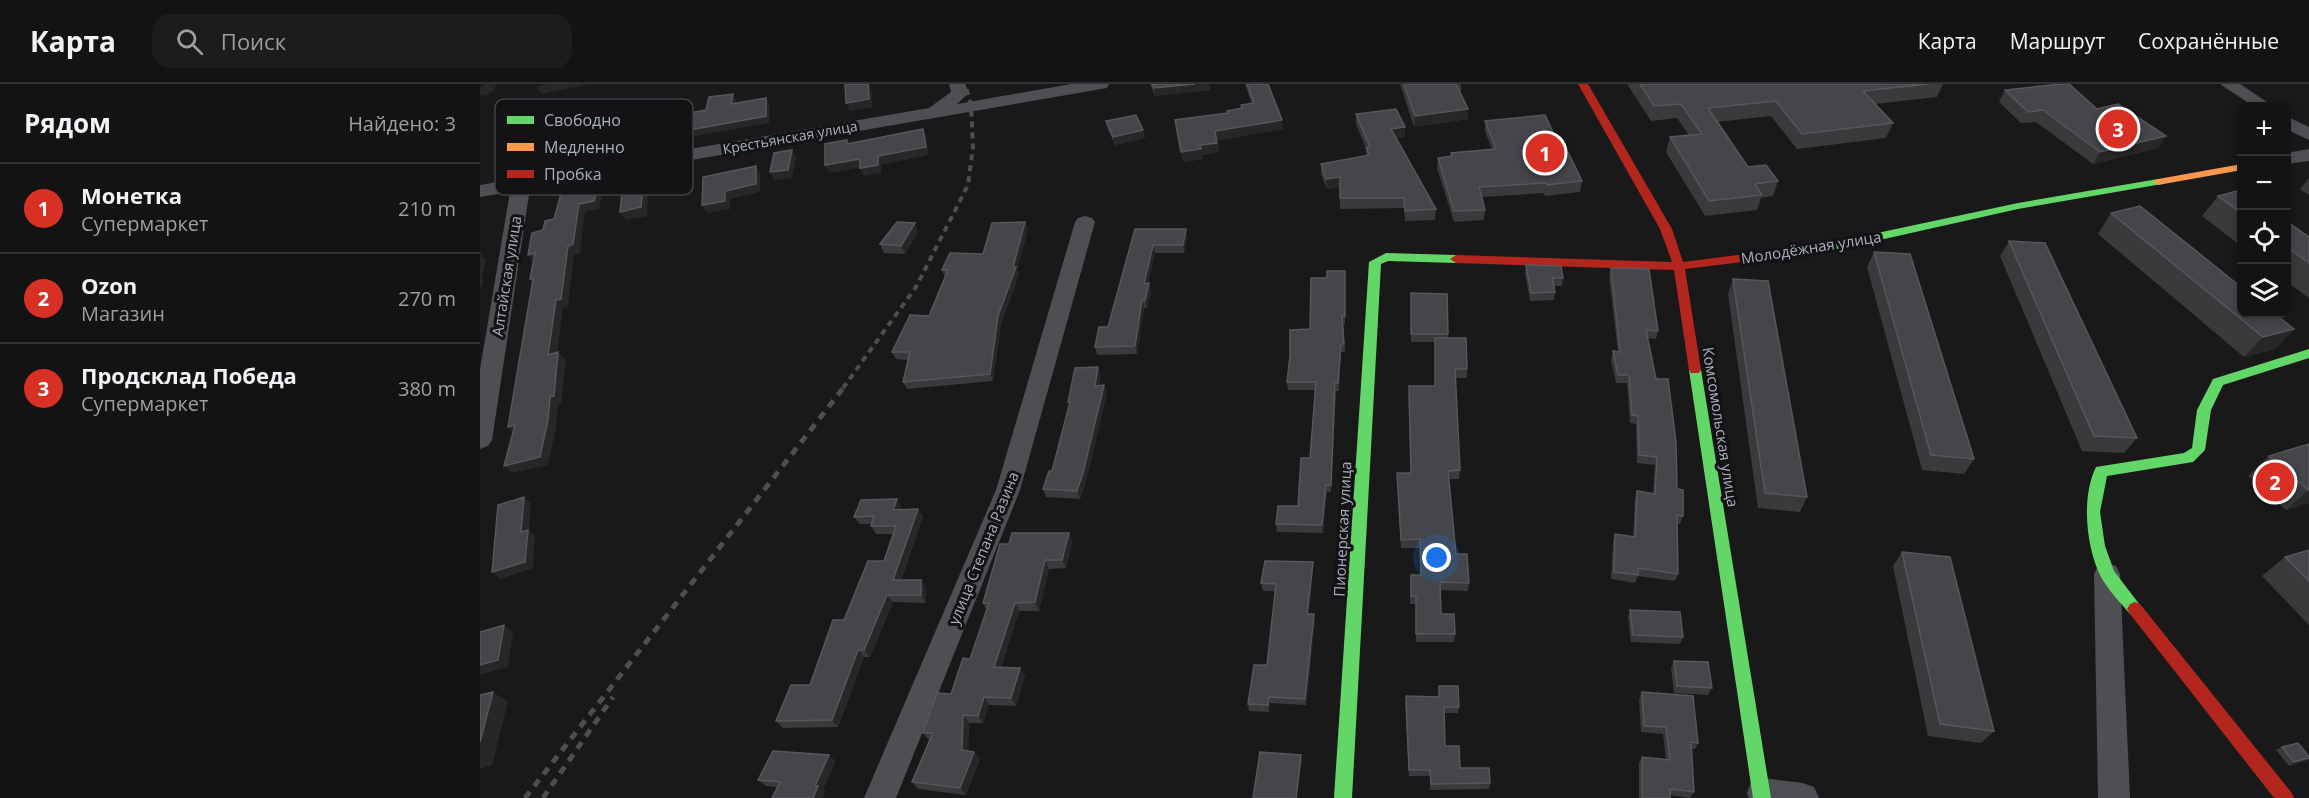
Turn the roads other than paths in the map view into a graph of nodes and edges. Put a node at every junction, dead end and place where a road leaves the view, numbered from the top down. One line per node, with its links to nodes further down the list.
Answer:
1 (957, 84): 6 (street)
2 (1101, 84): 6 (street, Крестьянская улица)
3 (1583, 84): 18 (street, Комсомольская улица)
4 (2228, 84): 5 (street)
5 (2257, 102)
6 (935, 112): 9 (street, Крестьянская улица)
7 (2291, 124): 8 (street)
8 (2309, 135)
9 (693, 154)
10 (2309, 155): 11 (street)
11 (2291, 158)
12 (2237, 168): 18 (street, Молодёжная улица)
13 (495, 188): 14 (street, Крестьянская улица)
14 (480, 191)
15 (519, 195): 20 (street, Алтайская улица)
16 (1085, 222): 23 (street, улица Степана Разина)
17 (1375, 262): 18 (street, Молодёжная улица); 24 (street, Пионерская улица)
18 (1678, 266): 22 (street, Комсомольская улица)
19 (2309, 353): 21 (street)
20 (480, 440)
21 (2107, 574): 26 (street); 27 (street)
22 (1762, 795): 25 (street)
23 (880, 798)
24 (1343, 798)
25 (1803, 798)
26 (2114, 798)
27 (2285, 798)

